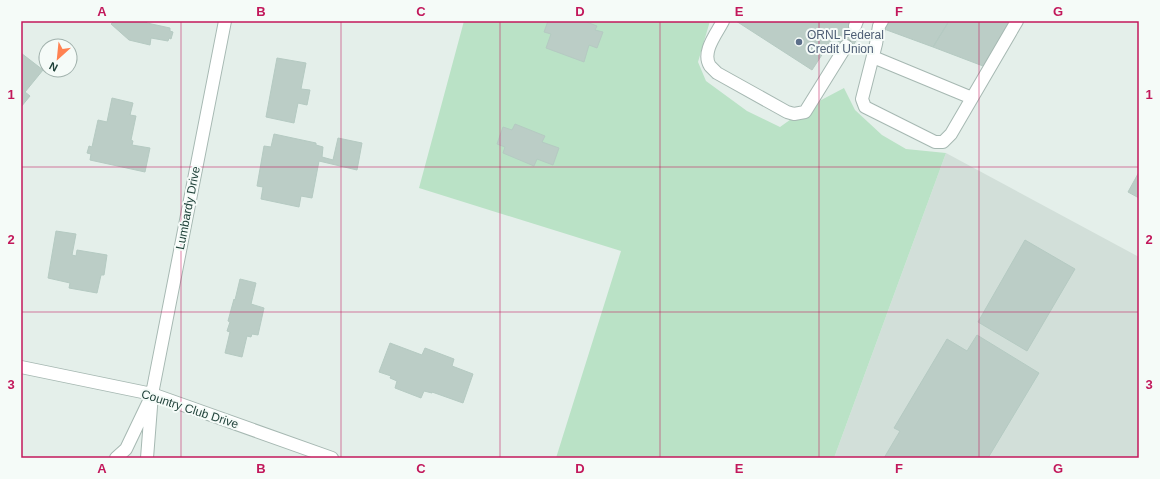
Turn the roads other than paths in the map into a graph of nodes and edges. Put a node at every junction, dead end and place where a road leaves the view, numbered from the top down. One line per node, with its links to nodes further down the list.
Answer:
1 (225, 21): 9 (street, Lumbardy Drive)
2 (723, 21): 5 (street)
3 (882, 21): 6 (street)
4 (1017, 21): 7 (street)
5 (846, 46)
6 (873, 57): 7 (street); 7 (street)
7 (972, 98)
8 (21, 367): 9 (street, Country Club Drive)
9 (152, 394): 10 (street); 11 (street); 12 (street, Country Club Drive)
10 (116, 458)
11 (147, 458)
12 (332, 458)

